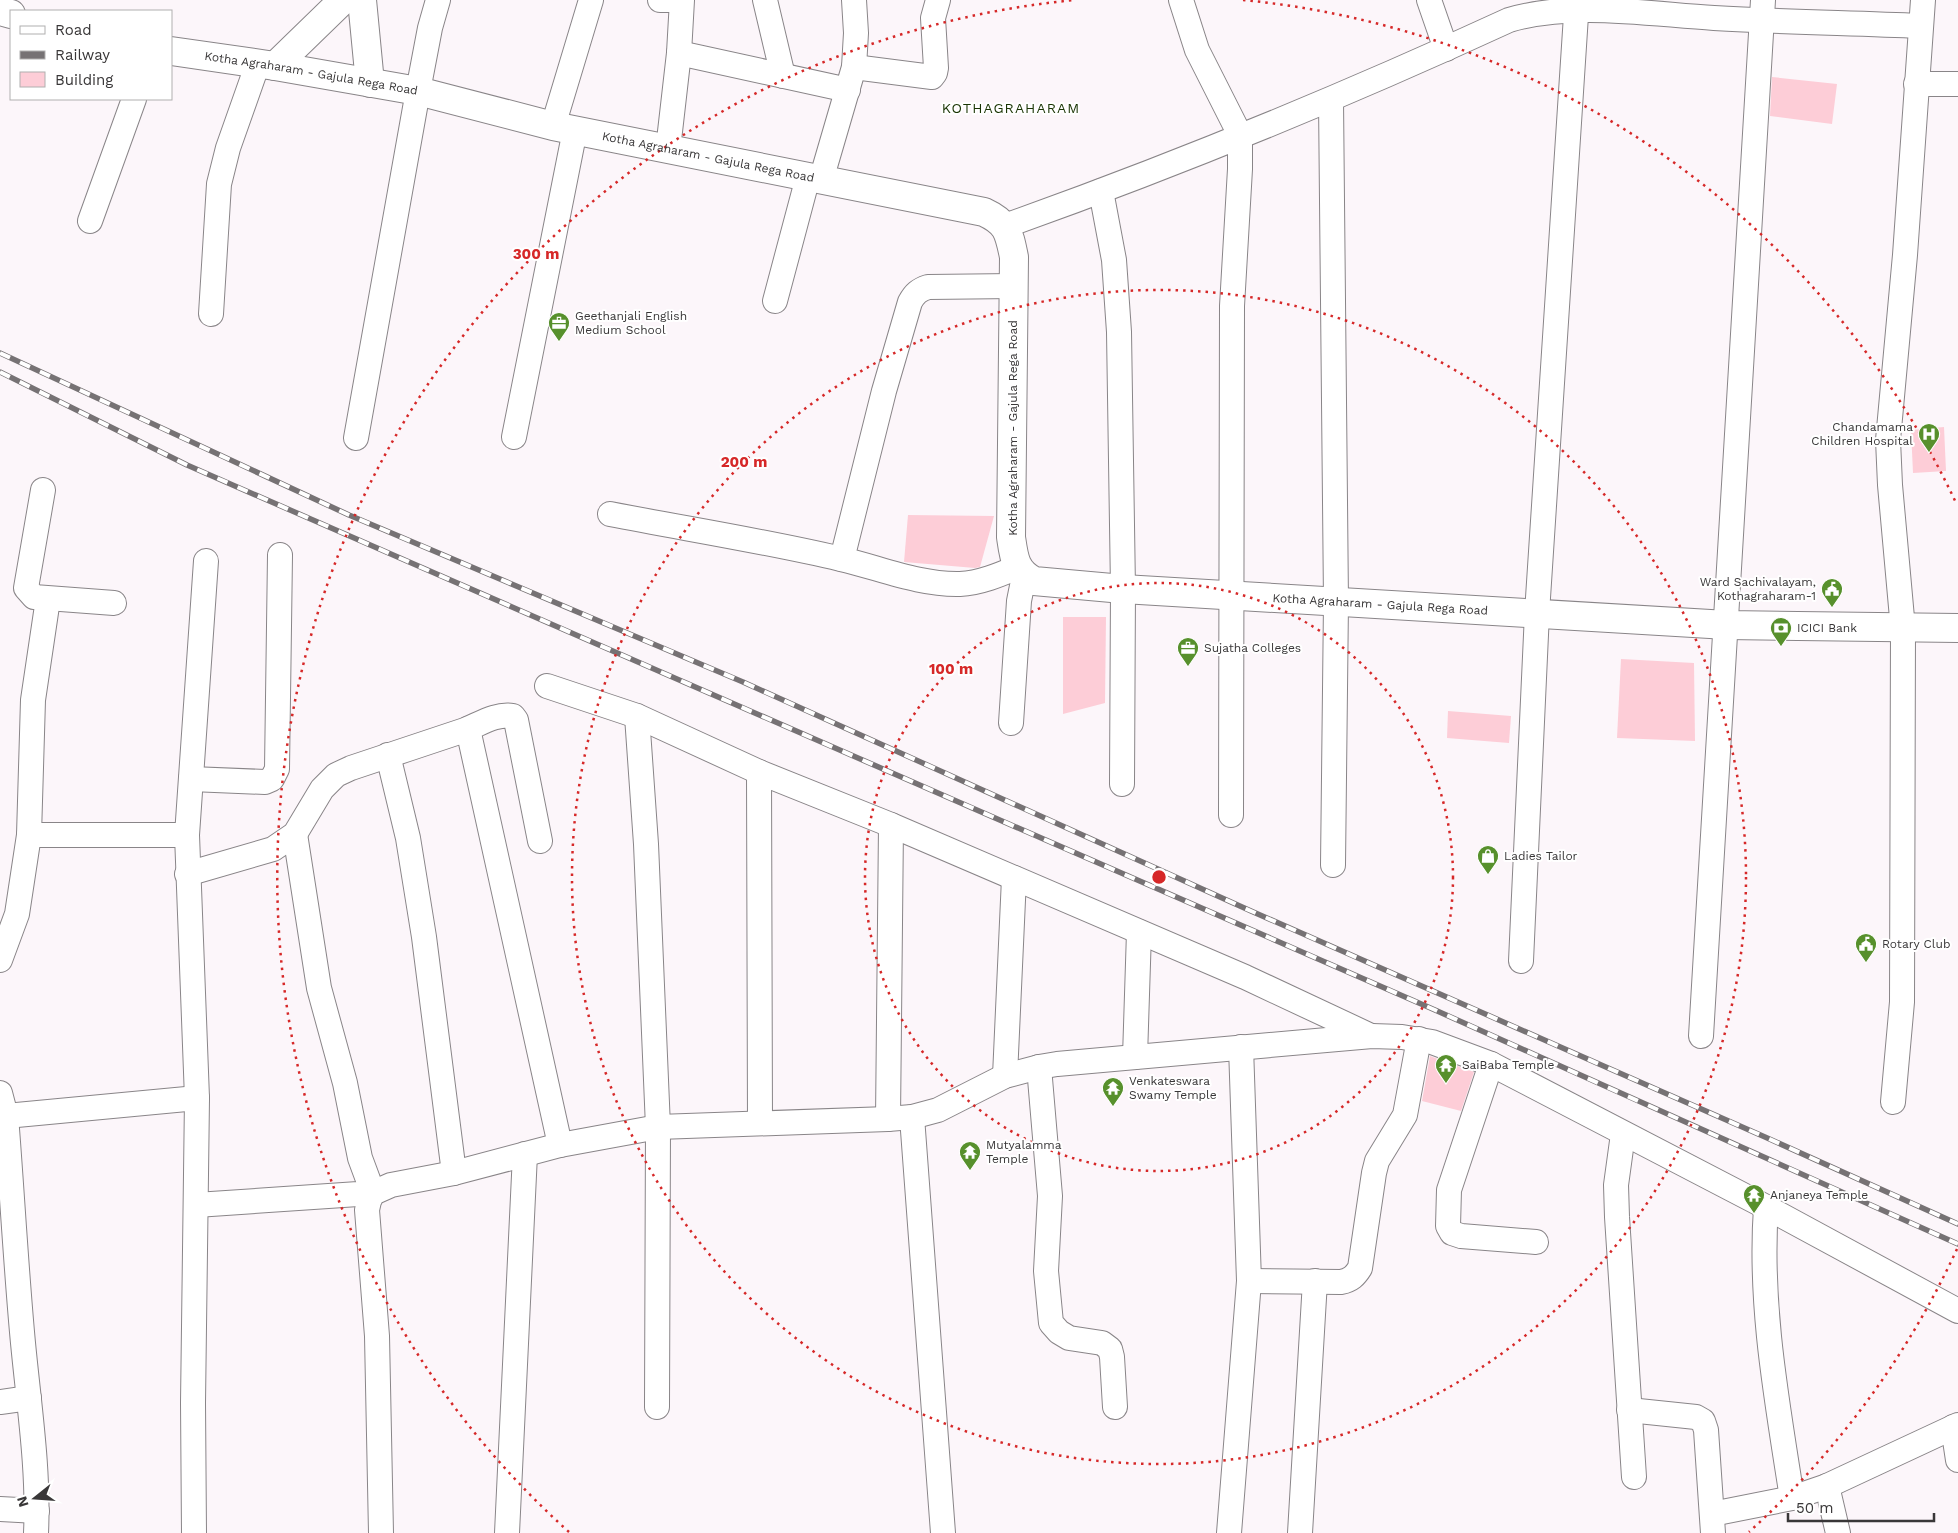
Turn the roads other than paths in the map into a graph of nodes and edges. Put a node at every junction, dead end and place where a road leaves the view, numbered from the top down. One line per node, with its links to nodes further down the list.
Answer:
1 (362, 0): 23 (main road)
2 (438, 0): 27 (street)
3 (591, 0): 30 (street)
4 (660, 0): 5 (street)
5 (678, 0)
6 (682, 0): 19 (street)
7 (765, 0): 22 (street)
8 (854, 0): 21 (street)
9 (938, 0): 21 (street)
10 (1181, 0): 31 (street)
11 (1429, 0): 17 (street)
12 (1922, 0): 16 (street)
13 (334, 3): 20 (main road)
14 (1577, 5): 15 (street); 17 (street); 53 (street)
15 (1763, 10): 16 (street); 54 (street)
16 (1920, 26): 24 (street)
17 (1446, 49): 29 (street)
18 (172, 51): 20 (main road, Kotha Agraharam - Gajula Rega Road)
19 (679, 53): 22 (street); 32 (street)
20 (266, 64): 23 (main road, Kotha Agraharam - Gajula Rega Road); 39 (street)
21 (854, 67): 26 (street)
22 (784, 76): 26 (street)
23 (370, 83): 27 (main road, Kotha Agraharam - Gajula Rega Road)
24 (1916, 84): 25 (street); 56 (street)
25 (1958, 84)
26 (848, 90): 33 (street)
27 (418, 91): 30 (main road, Kotha Agraharam - Gajula Rega Road); 41 (street)
28 (134, 100): 35 (street)
29 (1331, 100): 31 (street); 51 (street)
30 (564, 128): 32 (main road, Kotha Agraharam - Gajula Rega Road); 40 (street)
31 (1240, 135): 34 (street); 49 (street)
32 (668, 149): 33 (main road, Kotha Agraharam - Gajula Rega Road)
33 (814, 178): 36 (main road, Kotha Agraharam - Gajula Rega Road); 38 (street)
34 (1101, 192): 36 (street); 48 (street)
35 (90, 221)
36 (1005, 226): 37 (main road, Kotha Agraharam - Gajula Rega Road)
37 (1014, 286): 45 (street); 47 (main road, Kotha Agraharam - Gajula Rega Road)
38 (775, 300)
39 (211, 314)
40 (514, 437)
41 (356, 438)
42 (43, 490): 50 (street)
43 (610, 514): 45 (street)
44 (280, 555): 63 (street)
45 (842, 559): 47 (street)
46 (206, 562): 63 (street)
47 (1021, 572): 48 (main road, Kotha Agraharam - Gajula Rega Road); 59 (street)
48 (1122, 589): 49 (main road, Kotha Agraharam - Gajula Rega Road); 64 (street)
49 (1232, 596): 51 (main road, Kotha Agraharam - Gajula Rega Road); 65 (street)
50 (48, 599): 52 (street); 68 (street)
51 (1336, 602): 53 (main road, Kotha Agraharam - Gajula Rega Road); 71 (street)
52 (114, 603)
53 (1536, 614): 54 (main road, Kotha Agraharam - Gajula Rega Road); 77 (street)
54 (1726, 625): 56 (main road, Kotha Agraharam - Gajula Rega Road); 79 (street)
55 (1958, 628): 56 (main road, Kotha Agraharam - Gajula Rega Road)
56 (1903, 629): 87 (street)
57 (546, 686): 58 (street)
58 (637, 716): 62 (street); 92 (street)
59 (1012, 723)
60 (468, 729): 61 (street); 70 (street); 94 (street)
61 (388, 755): 67 (street); 96 (street)
62 (758, 772): 66 (street); 91 (street)
63 (191, 779): 69 (street)
64 (1122, 784)
65 (1231, 815)
66 (891, 825): 73 (street); 90 (street)
67 (295, 834): 72 (street); 97 (street)
68 (28, 835): 69 (street); 74 (street)
69 (187, 835): 72 (street)
70 (540, 841)
71 (1333, 865)
72 (187, 874): 86 (street)
73 (1014, 878): 75 (street); 85 (street)
74 (8, 912): 76 (street)
75 (1139, 932): 78 (street); 82 (street)
76 (0, 960)
77 (1521, 962)
78 (1372, 1036): 80 (street); 81 (street)
79 (1701, 1036)
80 (1420, 1039): 83 (street); 102 (street)
81 (1241, 1047): 82 (street); 101 (street)
82 (1135, 1057): 84 (street)
83 (1491, 1064): 93 (street); 100 (street)
84 (1039, 1067): 85 (street); 107 (street)
85 (1005, 1076): 89 (street)
86 (197, 1098): 88 (street); 98 (street)
87 (1893, 1102)
88 (2, 1109): 104 (street)
89 (912, 1116): 90 (street); 120 (street)
90 (888, 1119): 91 (street)
91 (760, 1123): 92 (street)
92 (658, 1127): 94 (street); 106 (street)
93 (1623, 1134): 99 (street); 108 (street)
94 (560, 1145): 95 (street)
95 (525, 1154): 96 (street); 119 (street)
96 (454, 1173): 97 (street)
97 (373, 1193): 98 (street); 118 (street)
98 (196, 1205): 117 (street)
99 (1766, 1207): 103 (street); 113 (street)
100 (1536, 1242)
101 (1248, 1281): 102 (street); 121 (street)
102 (1315, 1281): 122 (street)
103 (1958, 1311)
104 (29, 1398): 105 (street); 115 (street)
105 (0, 1402)
106 (657, 1407)
107 (1115, 1407)
108 (1629, 1410): 111 (street); 116 (street)
109 (1955, 1426): 110 (street); 112 (street)
110 (1958, 1460)
111 (1634, 1478)
112 (1827, 1486): 113 (street); 123 (street)
113 (1792, 1498): 116 (street)
114 (0, 1509): 115 (street)
115 (37, 1522)
116 (1712, 1524)
117 (194, 1533)
118 (381, 1533)
119 (507, 1533)
120 (943, 1533)
121 (1229, 1533)
122 (1300, 1533)
123 (1838, 1533)

